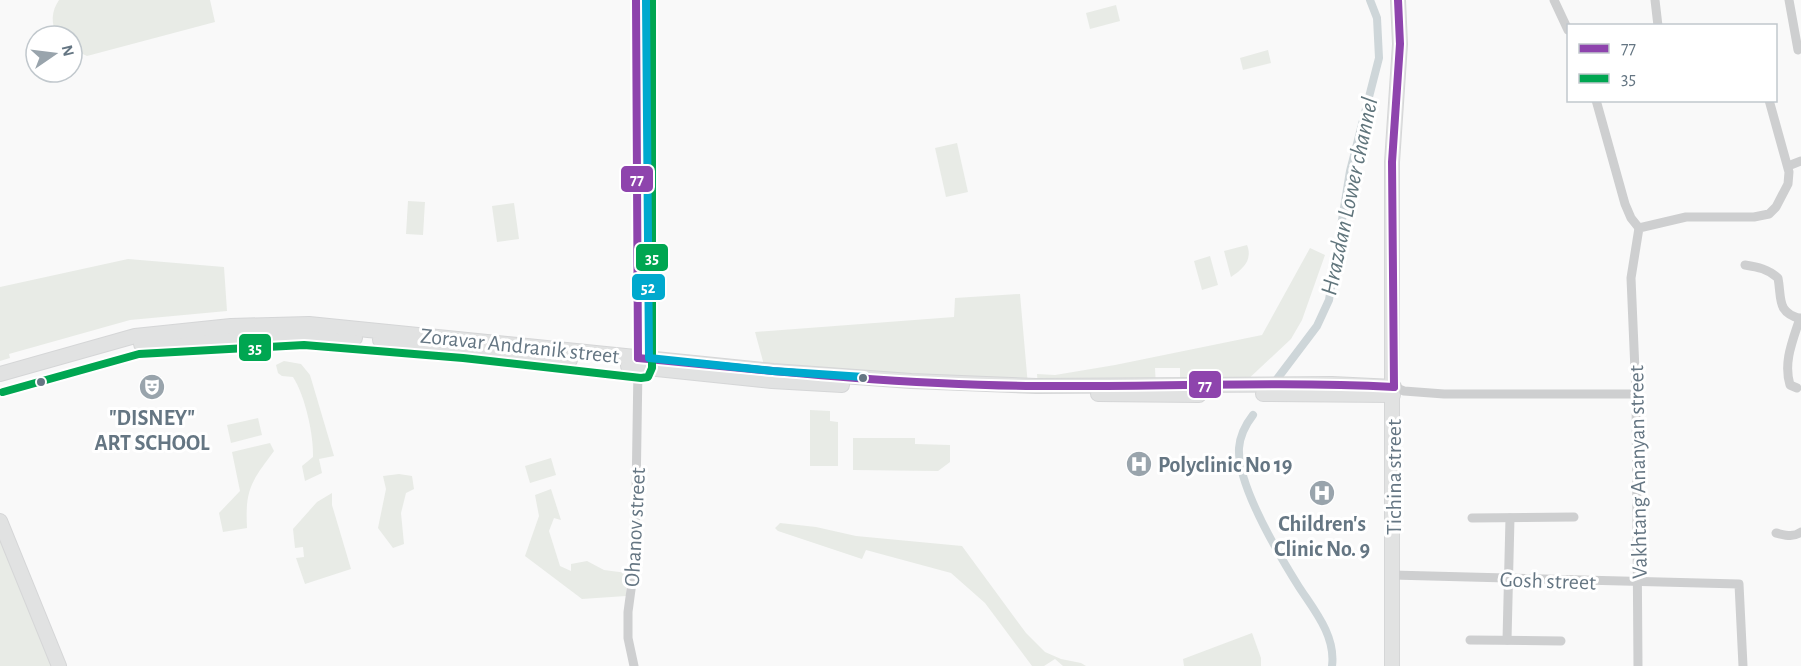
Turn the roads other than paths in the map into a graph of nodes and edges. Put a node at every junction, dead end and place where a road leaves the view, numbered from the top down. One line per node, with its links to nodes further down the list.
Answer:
1 (636, 0): 17 (main road, Ohanov street)
2 (641, 0): 17 (main road, Ohanov street)
3 (1398, 0): 21 (main road, Tichina street)
4 (1554, 0): 8 (street)
5 (1655, 0): 7 (street)
6 (1789, 0): 9 (street)
7 (1658, 24)
8 (1567, 26)
9 (1798, 50)
10 (1597, 102): 14 (street)
11 (1770, 102): 13 (street)
12 (1801, 161): 13 (street)
13 (1788, 166): 14 (street)
14 (1639, 228): 22 (street, Vakhtang Ananyan street)
15 (1745, 265): 16 (street)
16 (1801, 319): 20 (street)
17 (640, 363): 18 (main road, Zoravar Andranik street); 19 (main road, Zoravar Andranik street); 21 (main road, Zoravar Andranik street); 36 (street, Ohanov street)
18 (0, 374)
19 (0, 382)
20 (1797, 388)
21 (1397, 391): 22 (street); 29 (main road, Tichina street)
22 (1636, 394): 31 (street, Vakhtang Ananyan street)
23 (1472, 518): 24 (street)
24 (1510, 518): 25 (street); 30 (street)
25 (1574, 518)
26 (0, 521): 35 (main road)
27 (1801, 532): 28 (street)
28 (1776, 533)
29 (1392, 575): 30 (street, Gosh street); 37 (main road, Tichina street)
30 (1508, 579): 31 (street, Gosh street); 33 (street)
31 (1639, 583): 38 (street, Vakhtang Ananyan street); 39 (street, Gosh street)
32 (1470, 640): 33 (street)
33 (1507, 640): 34 (street)
34 (1561, 641)
35 (59, 666)
36 (634, 666)
37 (1392, 666)
38 (1638, 666)
39 (1743, 666)

